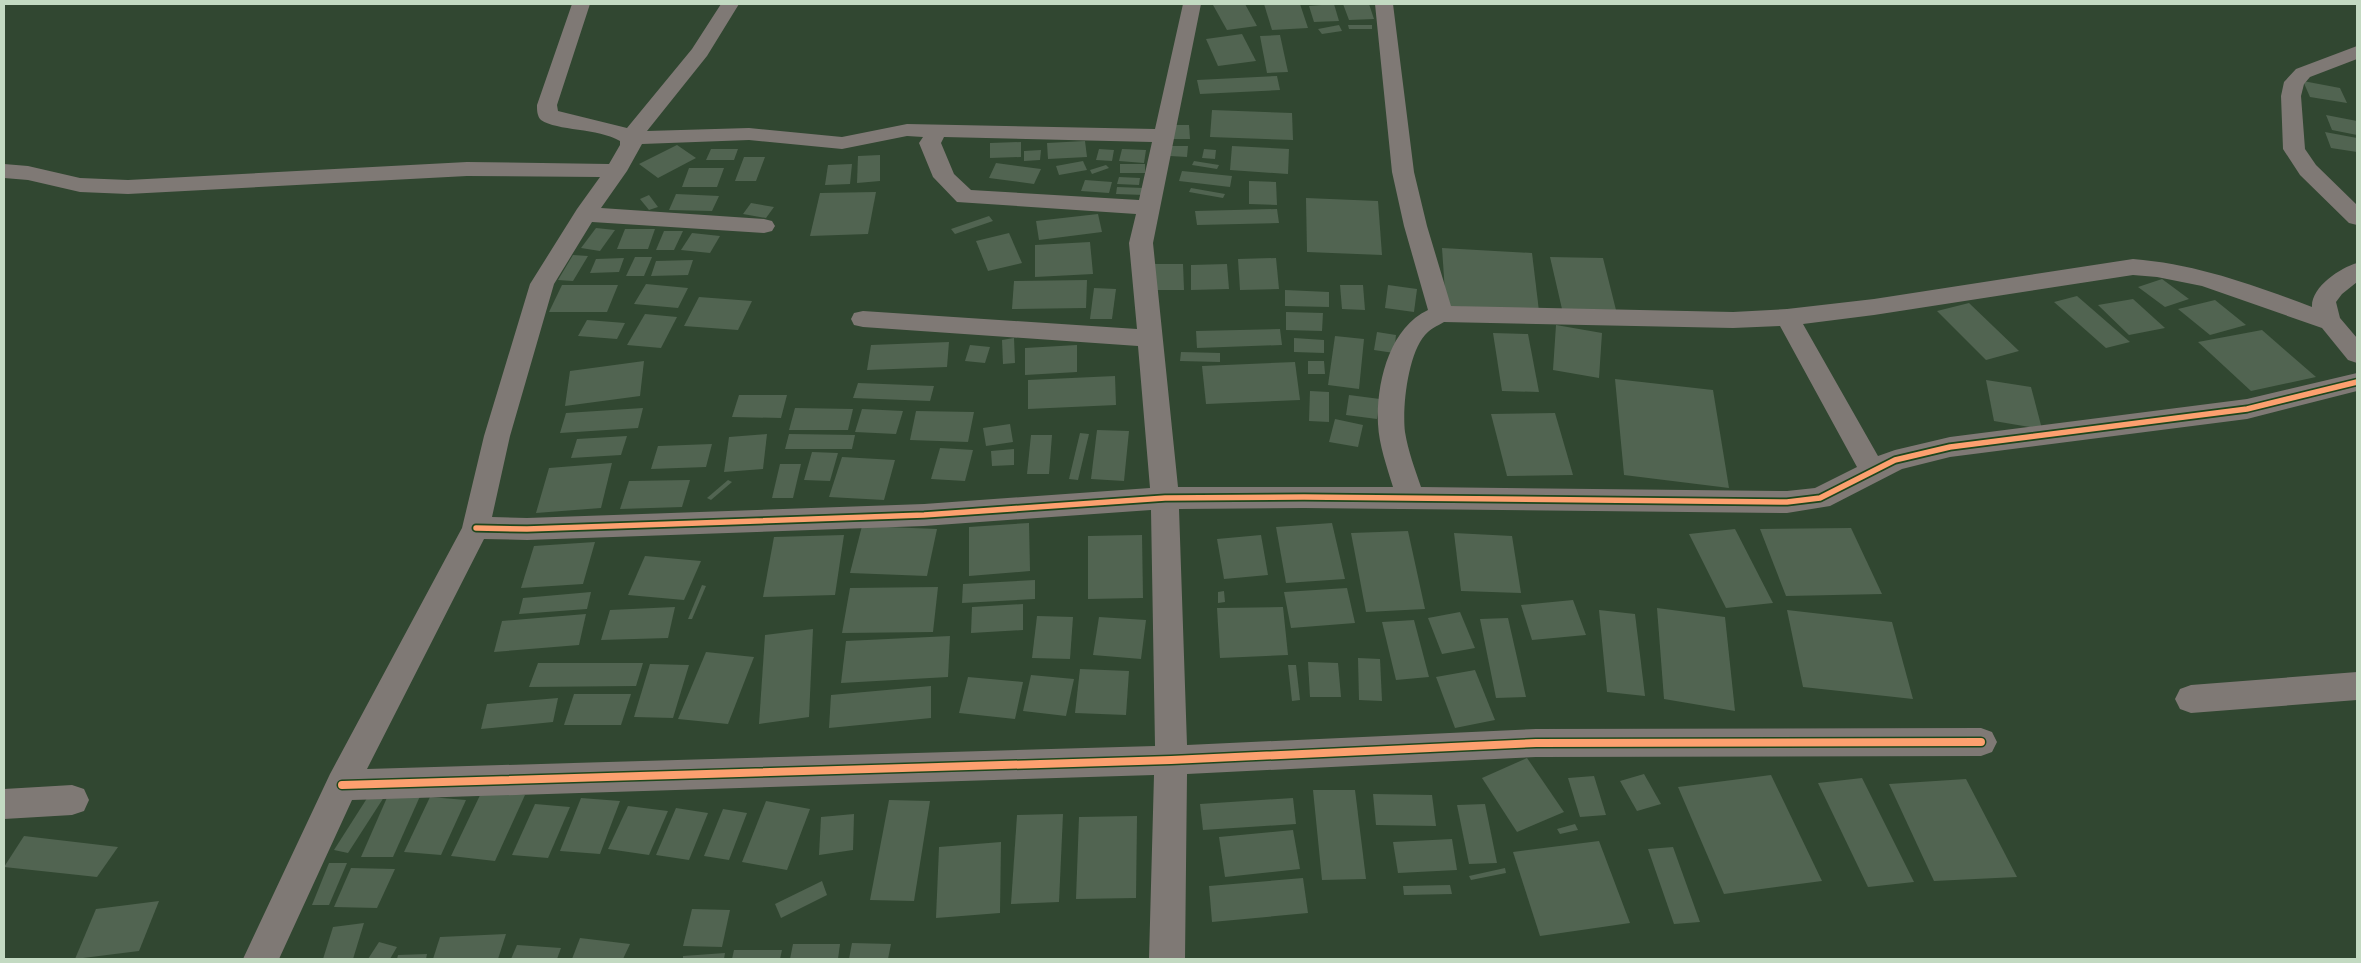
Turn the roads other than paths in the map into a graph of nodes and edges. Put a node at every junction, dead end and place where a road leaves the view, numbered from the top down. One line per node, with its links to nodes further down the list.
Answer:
1 (581, 4): 8 (street)
2 (730, 4): 8 (street)
3 (1192, 4): 7 (street)
4 (1384, 4): 16 (street)
5 (2357, 52): 13 (street)
6 (936, 131): 7 (street); 8 (street); 11 (street)
7 (1163, 136): 11 (street)
8 (630, 138): 10 (street)
9 (4, 171): 10 (street)
10 (616, 171): 12 (street)
11 (1147, 208): 20 (street)
12 (585, 214): 14 (street); 26 (street)
13 (2357, 218)
14 (764, 226)
15 (2357, 270): 19 (street)
16 (1441, 314): 17 (street); 25 (street)
17 (1787, 317): 19 (street); 23 (street)
18 (864, 319): 20 (street)
19 (2329, 322): 21 (street)
20 (1150, 338): 24 (street)
21 (2357, 354)
22 (2357, 382): 23 (street)
23 (1873, 471): 25 (street)
24 (1165, 498): 25 (street); 26 (street); 30 (street)
25 (1411, 499)
26 (476, 528): 31 (street)
27 (2357, 686): 28 (street)
28 (2190, 699)
29 (1981, 742): 30 (street)
30 (1171, 760): 31 (street); 35 (street)
31 (342, 785): 34 (street)
32 (72, 800): 33 (street)
33 (4, 804)
34 (262, 959)
35 (1167, 959)

